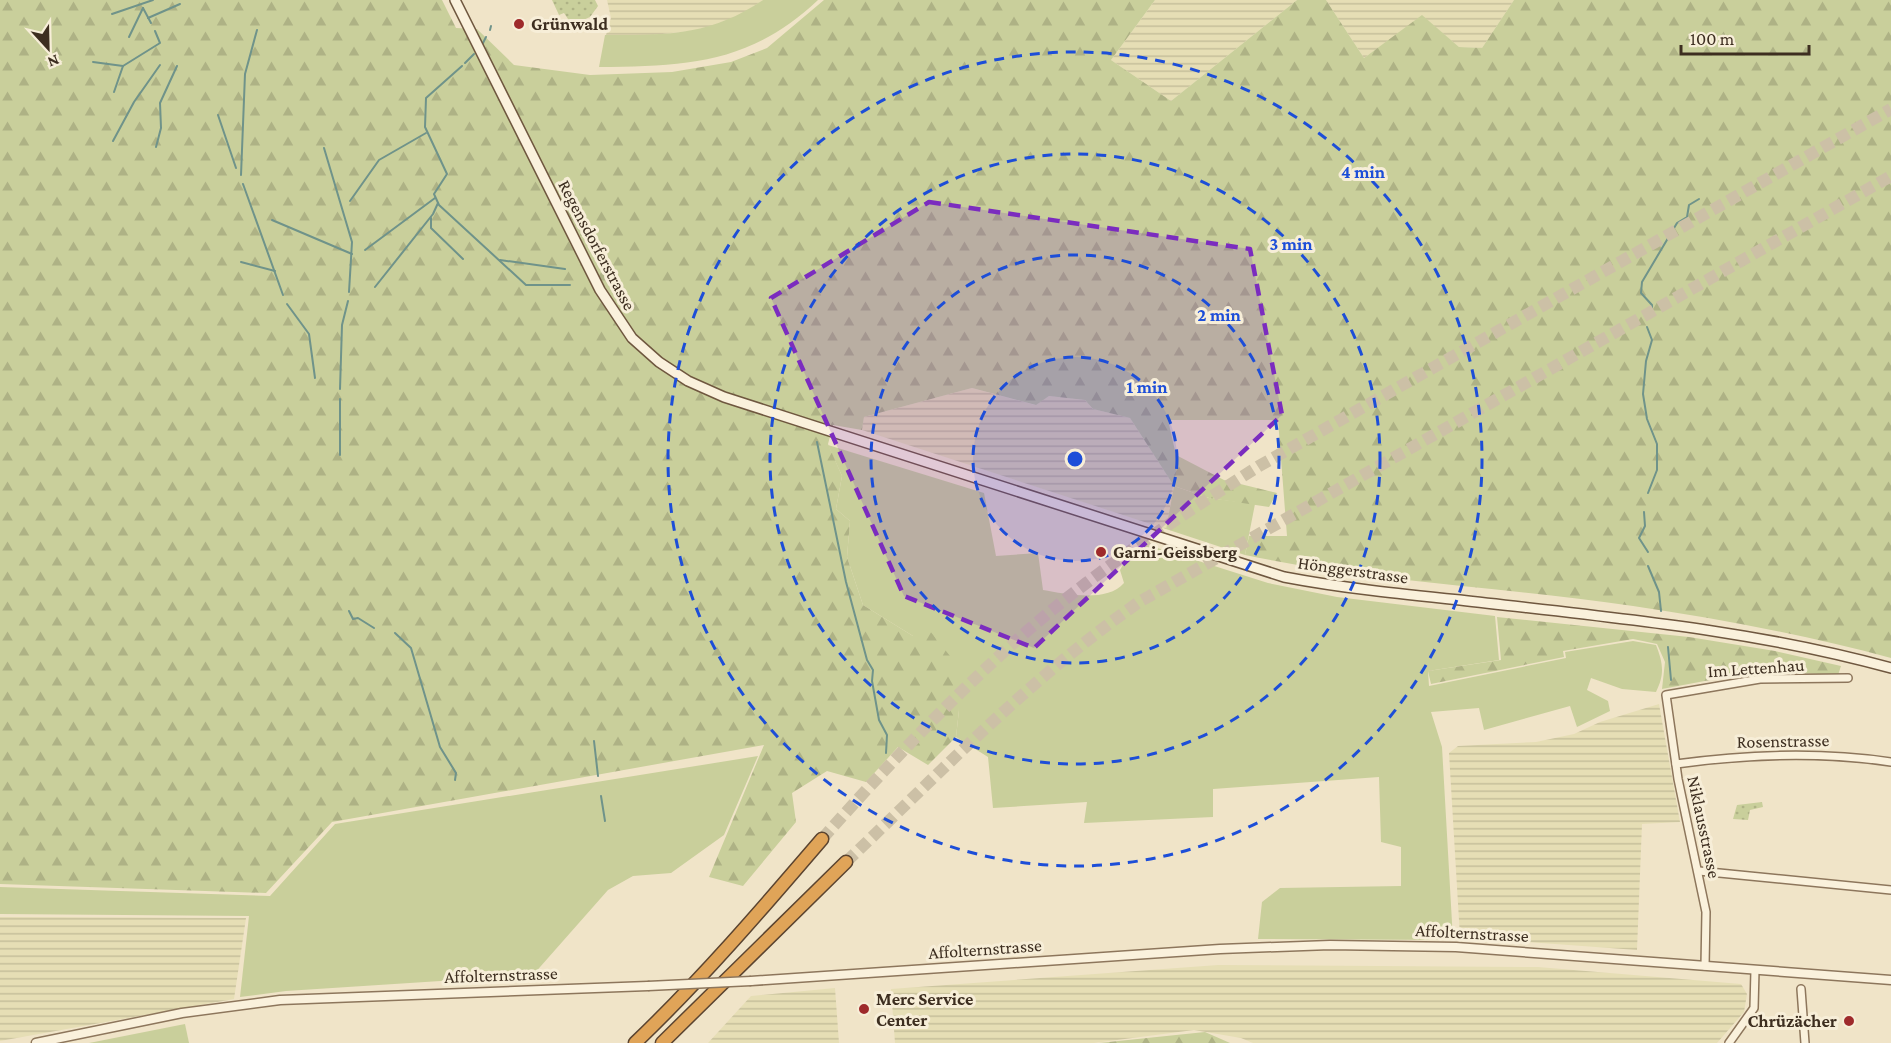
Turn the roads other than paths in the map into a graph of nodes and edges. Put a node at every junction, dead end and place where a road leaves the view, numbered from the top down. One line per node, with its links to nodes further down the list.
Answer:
1 (455, 0): 2 (main road, Regensdorferstrasse)
2 (828, 432): 3 (main road, Hönggerstrasse)
3 (1891, 668)
4 (1848, 678): 5 (street, Im Lettenhau)
5 (1666, 695): 7 (street, Niklausstrasse)
6 (1891, 762): 7 (street, Rosenstrasse)
7 (1676, 765): 10 (street, Niklausstrasse)
8 (822, 839): 17 (highway)
9 (846, 862): 18 (highway)
10 (1699, 871): 11 (street); 12 (street, Niklausstrasse)
11 (1891, 890)
12 (1705, 966): 13 (street, Affolternstrasse); 16 (street, Affolternstrasse, bridge)
13 (1755, 970): 14 (street, Affolternstrasse); 19 (street)
14 (1891, 980)
15 (1801, 988): 20 (street)
16 (36, 1043)
17 (635, 1043)
18 (662, 1043)
19 (1729, 1043)
20 (1805, 1043)

